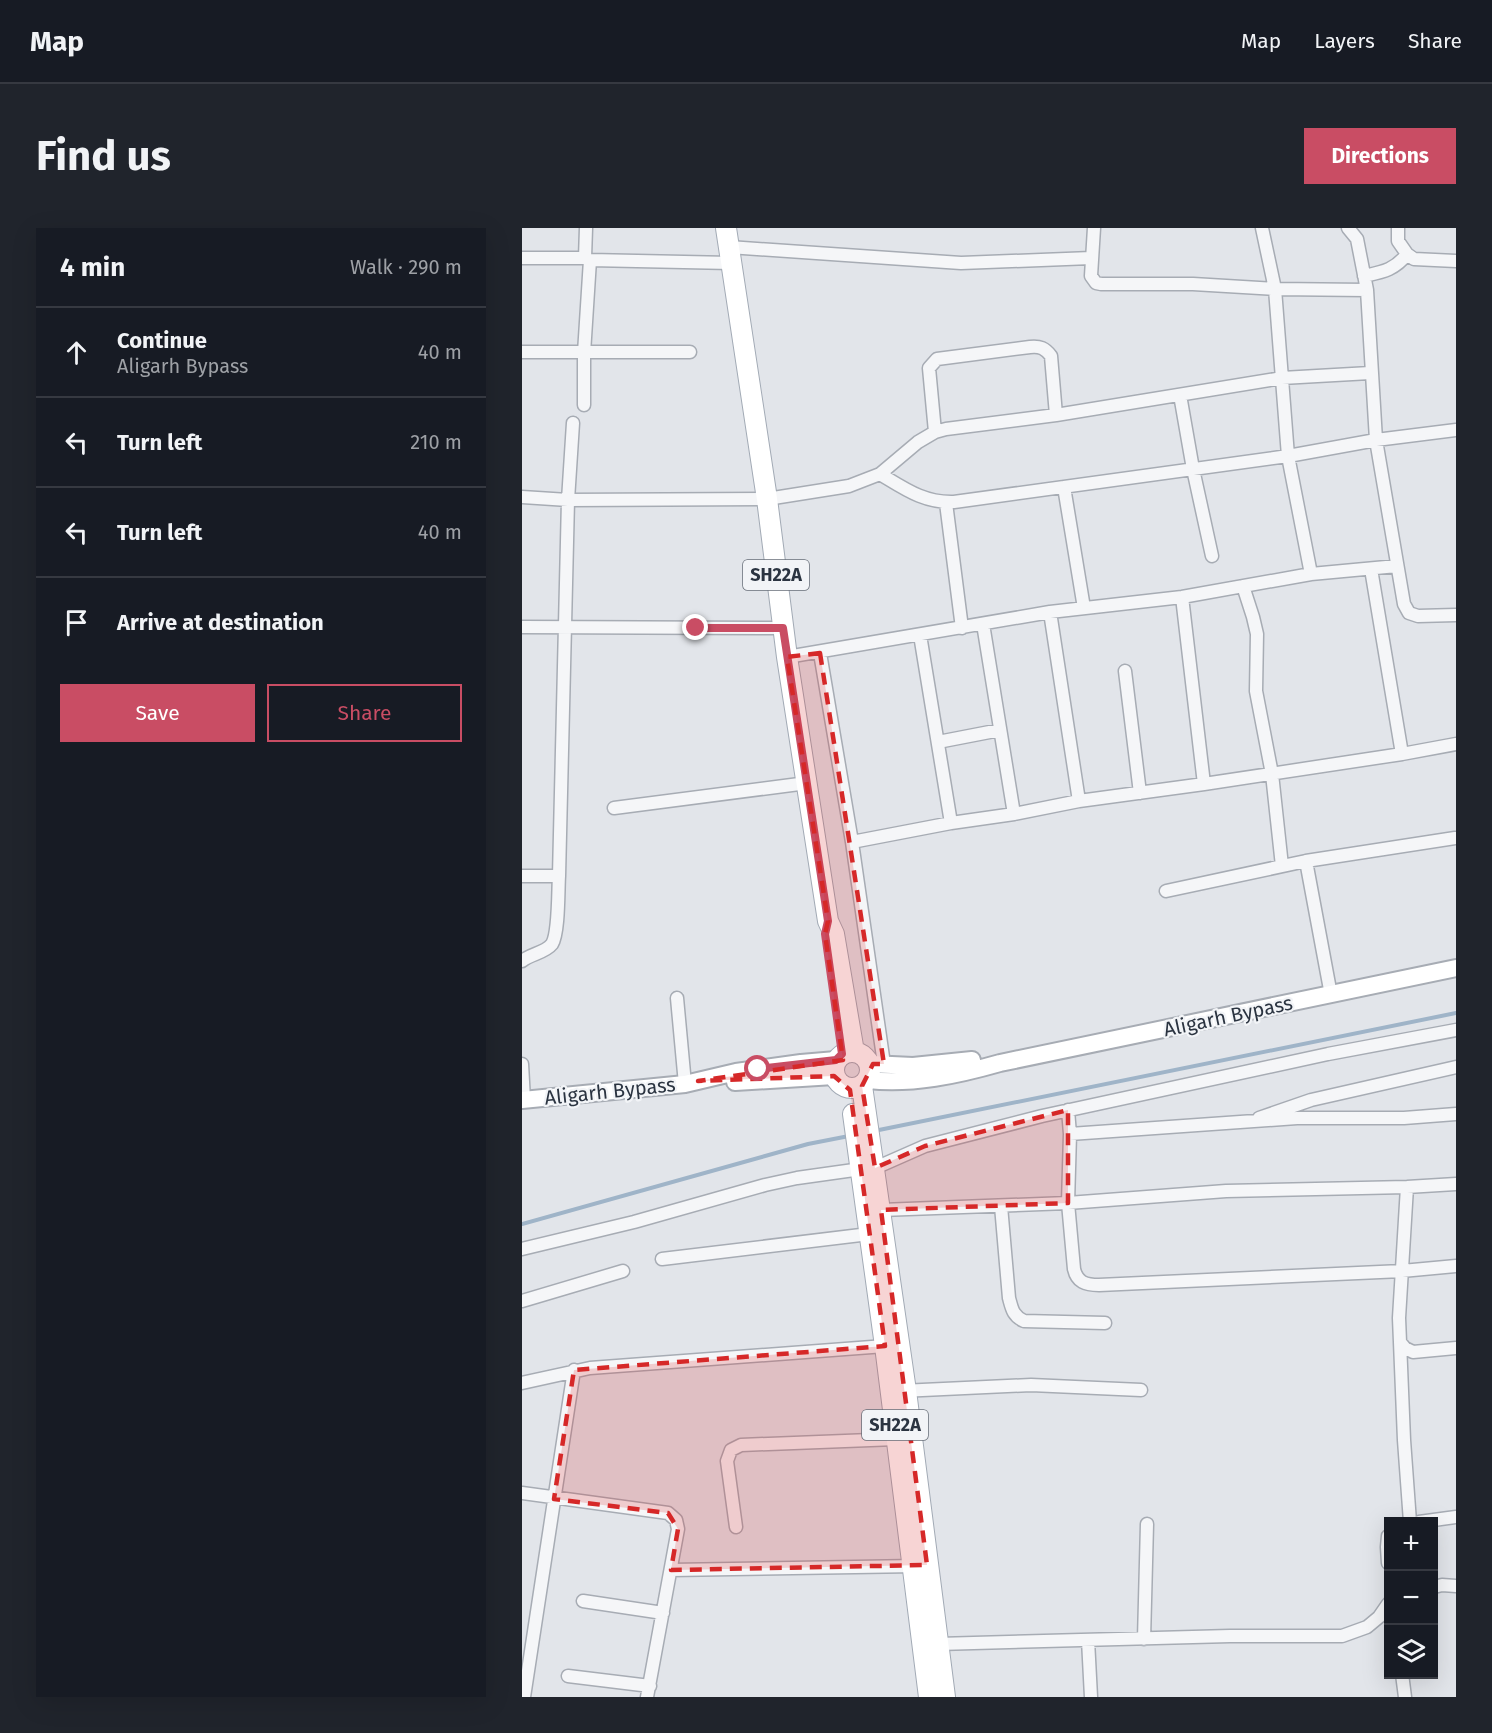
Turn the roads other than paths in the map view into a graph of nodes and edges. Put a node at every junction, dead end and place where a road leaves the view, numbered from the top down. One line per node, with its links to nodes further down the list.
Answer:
1 (586, 228): 10 (street)
2 (1094, 228): 9 (street)
3 (1262, 228): 13 (street)
4 (1348, 228): 12 (street)
5 (1398, 228): 7 (street)
6 (729, 246): 9 (street); 10 (street); 32 (main road, SH22A)
7 (1407, 254): 11 (street); 12 (street)
8 (522, 258): 10 (street)
9 (1091, 258): 13 (street)
10 (587, 259): 17 (street)
11 (1456, 261)
12 (1364, 276): 14 (street)
13 (1275, 289): 14 (street); 19 (street)
14 (1366, 290): 18 (street)
15 (522, 352): 17 (street)
16 (690, 352): 17 (street)
17 (584, 353): 21 (street)
18 (1370, 373): 19 (street); 26 (street)
19 (1282, 378): 20 (street); 27 (street)
20 (1180, 394): 22 (street); 28 (street)
21 (585, 405)
22 (1056, 415): 25 (street); 25 (street)
23 (573, 423): 33 (street)
24 (1456, 430): 26 (street)
25 (935, 432): 29 (street)
26 (1376, 440): 27 (street); 36 (street)
27 (1288, 456): 28 (street); 38 (street)
28 (1193, 469): 30 (street); 35 (street)
29 (880, 474): 32 (street); 34 (street)
30 (1064, 487): 34 (street); 41 (street)
31 (522, 497): 33 (street)
32 (767, 499): 33 (street); 47 (main road, SH22A)
33 (568, 500): 46 (street)
34 (946, 503): 48 (street)
35 (1212, 555)
36 (1397, 566): 37 (street); 43 (street)
37 (1371, 569): 38 (street); 56 (street)
38 (1311, 574): 39 (street)
39 (1243, 586): 40 (street); 57 (street)
40 (1182, 597): 41 (street); 59 (street)
41 (1084, 608): 42 (street)
42 (1050, 612): 44 (street); 61 (street)
43 (1456, 615)
44 (983, 624): 48 (street); 53 (street)
45 (522, 627): 46 (street)
46 (566, 627): 47 (street); 70 (street)
47 (783, 628): 51 (main road, SH22A)
48 (962, 628): 49 (street)
49 (920, 635): 50 (street); 54 (street)
50 (820, 653): 51 (street); 66 (street)
51 (787, 657): 58 (main road, SH22A)
52 (1125, 671): 60 (street)
53 (1000, 730): 54 (street); 63 (street)
54 (938, 742): 64 (street)
55 (1456, 744): 56 (street)
56 (1402, 754): 57 (street)
57 (1272, 774): 59 (street); 68 (street)
58 (807, 783): 62 (street); 79 (main road, SH22A)
59 (1204, 784): 60 (street)
60 (1140, 793): 61 (street)
61 (1079, 801): 63 (street)
62 (614, 808)
63 (1014, 814): 64 (street)
64 (951, 823): 66 (street)
65 (1455, 838): 67 (street)
66 (852, 842): 79 (street)
67 (1306, 861): 68 (street); 74 (street)
68 (1282, 866): 71 (street)
69 (522, 876): 70 (street)
70 (559, 876): 72 (street)
71 (1166, 891)
72 (522, 961)
73 (1456, 968): 74 (main road, Aligarh Bypass)
74 (1331, 995): 79 (main road, Aligarh Bypass)
75 (677, 998): 80 (street)
76 (1456, 1030): 82 (street)
77 (522, 1064): 81 (street)
78 (1456, 1067): 84 (street)
79 (856, 1075): 80 (main road, Aligarh Bypass); 86 (main road, SH22A)
80 (691, 1082): 81 (main road, Aligarh Bypass)
81 (523, 1100)
82 (1068, 1110): 85 (street); 86 (street)
83 (1456, 1114): 84 (street)
84 (1249, 1121): 85 (street)
85 (1070, 1134): 89 (street)
86 (867, 1161): 91 (main road, SH22A); 92 (main road, SH22A); 93 (street)
87 (1456, 1184): 88 (street)
88 (1407, 1187): 89 (street); 97 (street)
89 (1068, 1203): 90 (street); 97 (street)
90 (1001, 1206): 91 (street); 99 (street)
91 (881, 1210): 106 (main road, SH22A)
92 (869, 1234): 94 (street); 101 (main road, SH22A)
93 (522, 1249)
94 (662, 1259)
95 (1456, 1266): 97 (street)
96 (623, 1271): 98 (street)
97 (1402, 1271): 100 (street)
98 (522, 1301)
99 (1105, 1323)
100 (1400, 1342): 102 (street); 110 (street)
101 (885, 1346): 103 (street); 106 (main road, SH22A)
102 (1456, 1348)
103 (574, 1370): 104 (street); 109 (street)
104 (522, 1383)
105 (1141, 1390): 106 (street)
106 (899, 1391): 107 (main road, SH22A); 115 (main road, SH22A)
107 (896, 1439): 114 (street); 115 (main road, SH22A)
108 (522, 1493): 109 (street)
109 (554, 1499): 116 (street); 130 (street)
110 (1410, 1517)
111 (1456, 1517): 112 (street)
112 (1438, 1519)
113 (1147, 1524): 124 (street)
114 (736, 1527)
115 (920, 1566): 116 (street); 126 (main road, SH22A); 131 (main road, SH22A)
116 (671, 1570): 121 (street)
117 (1438, 1586): 118 (street)
118 (1456, 1586)
119 (583, 1601): 121 (street)
120 (1384, 1610): 122 (street)
121 (663, 1613): 129 (street)
122 (1376, 1620): 123 (street); 124 (street)
123 (1384, 1622)
124 (1144, 1639): 125 (street)
125 (1088, 1640): 126 (street); 133 (street)
126 (938, 1644): 132 (main road, SH22A)
127 (568, 1676): 129 (street)
128 (1403, 1679): 134 (street)
129 (648, 1691)
130 (524, 1696)
131 (928, 1697)
132 (945, 1697)
133 (1091, 1697)
134 (1405, 1697)

